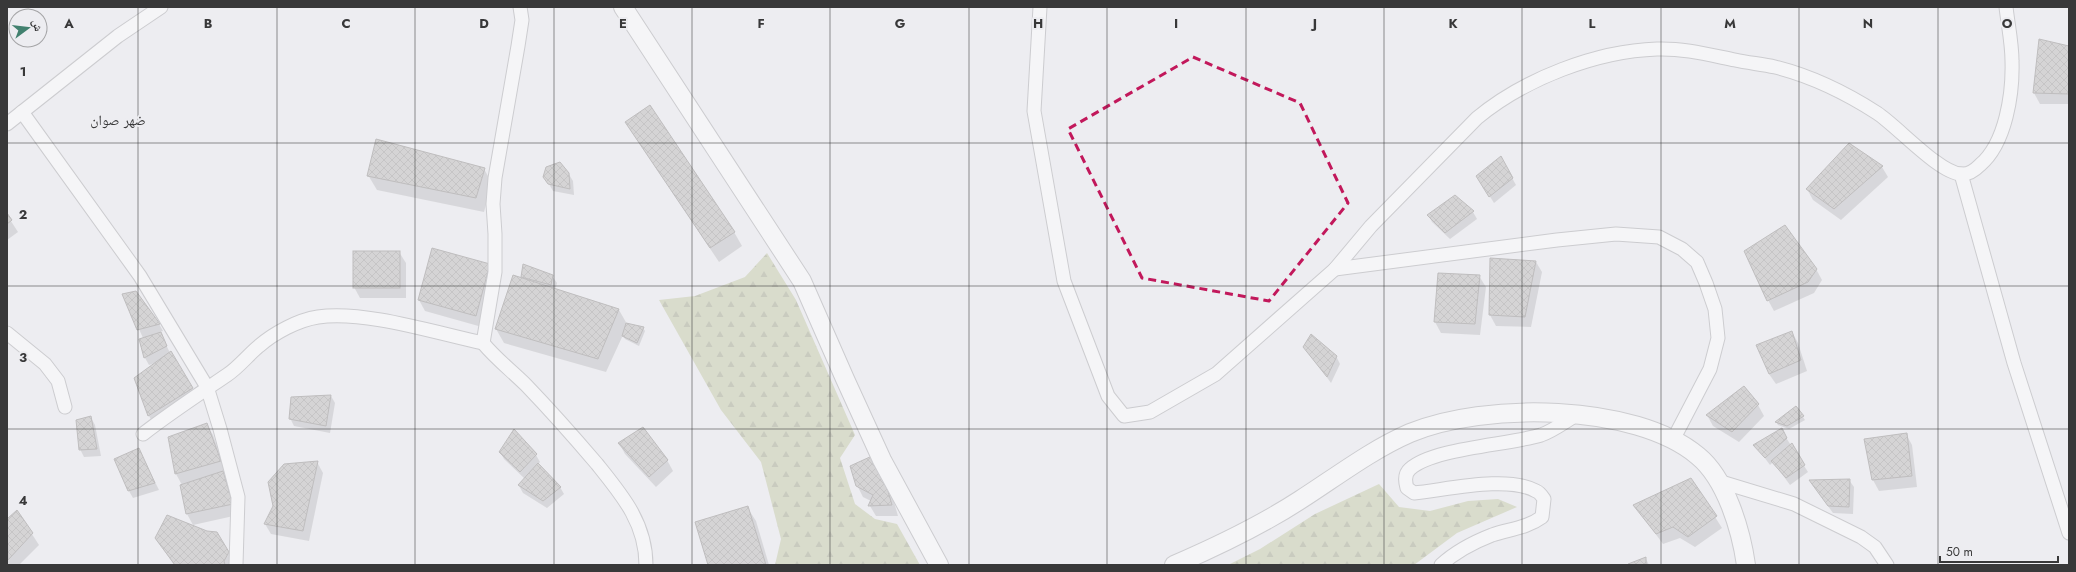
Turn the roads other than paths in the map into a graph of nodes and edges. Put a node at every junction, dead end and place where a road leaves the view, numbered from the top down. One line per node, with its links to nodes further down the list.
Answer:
1 (161, 7): 6 (street)
2 (520, 7): 11 (street)
3 (623, 7): 21 (main road)
4 (1040, 7): 9 (street)
5 (2006, 7): 8 (street)
6 (22, 112): 7 (street); 12 (street)
7 (7, 124)
8 (1961, 174): 9 (street); 18 (street)
9 (1334, 269): 16 (street)
10 (7, 334): 13 (street)
11 (483, 343): 12 (street); 20 (street)
12 (207, 387): 15 (street); 19 (street)
13 (65, 407)
14 (1578, 414): 16 (main road); 22 (main road); 23 (street)
15 (143, 434)
16 (1674, 438): 17 (main road)
17 (1718, 481): 24 (main road); 25 (street)
18 (2069, 533)
19 (236, 565)
20 (646, 565)
21 (939, 565)
22 (1174, 565)
23 (1441, 565)
24 (1746, 565)
25 (1887, 565)

